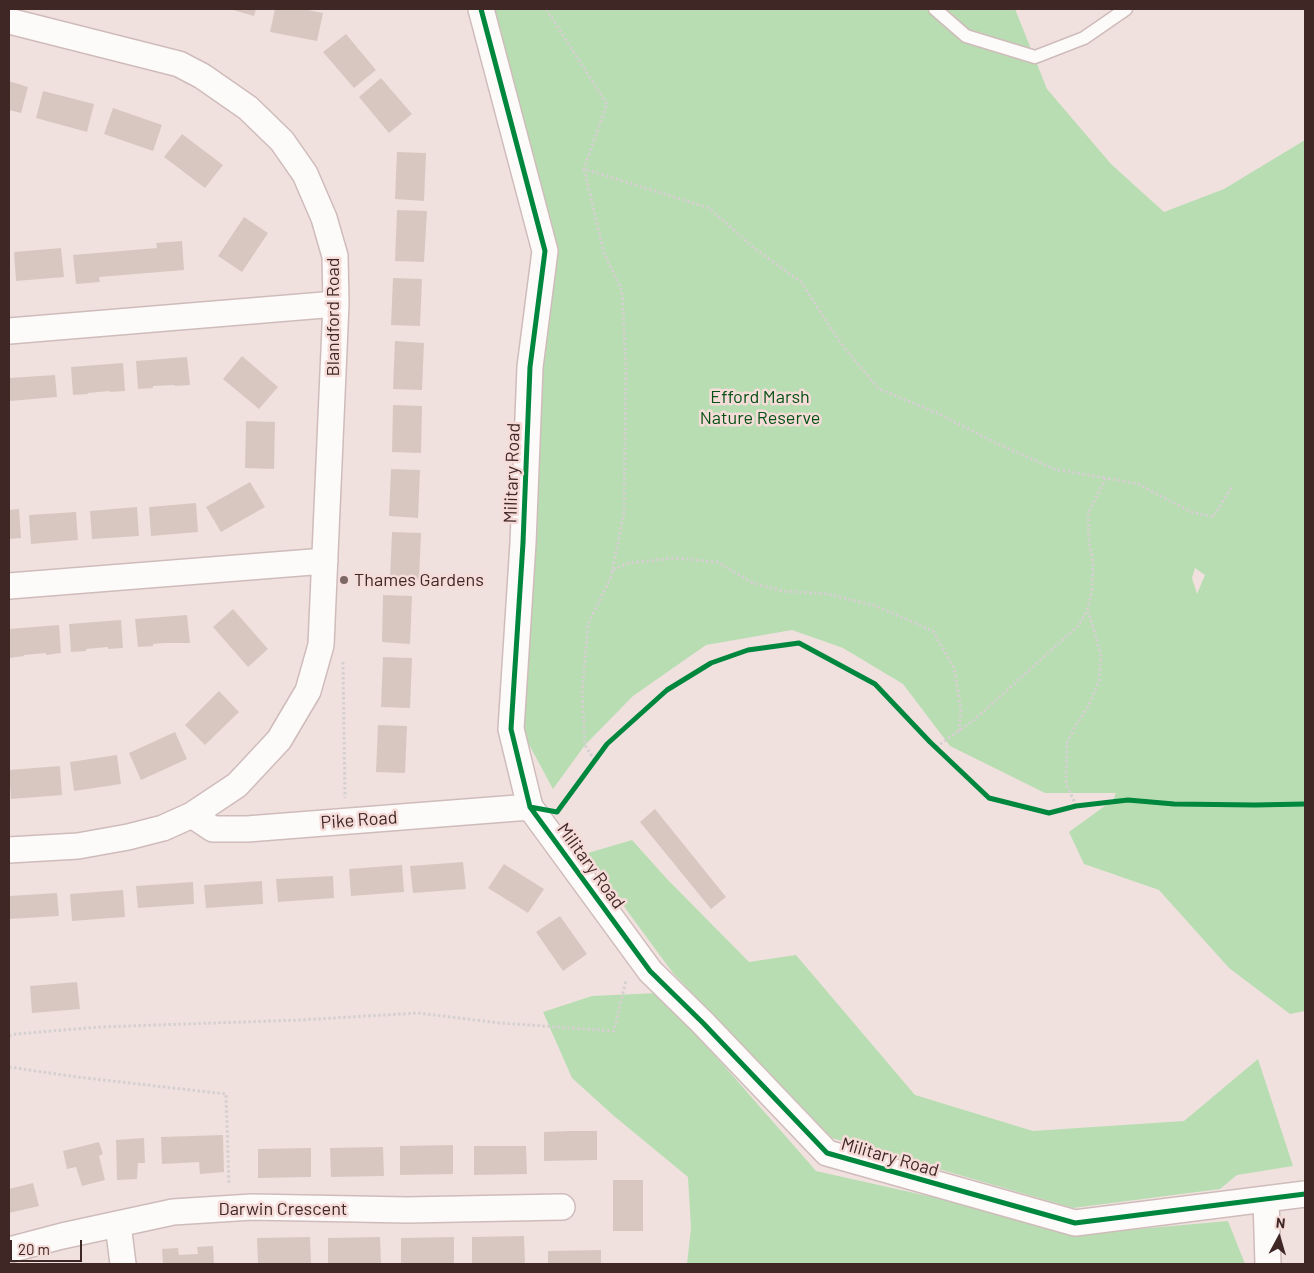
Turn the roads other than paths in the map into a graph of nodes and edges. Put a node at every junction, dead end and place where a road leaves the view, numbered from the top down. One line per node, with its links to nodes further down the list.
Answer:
1 (481, 9): 9 (street, Military Road)
2 (934, 9): 3 (lane)
3 (1126, 9)
4 (9, 21): 5 (street, Blandford Road)
5 (336, 304): 6 (street); 7 (street, Blandford Road)
6 (9, 331)
7 (325, 561): 8 (street); 10 (street, Blandford Road)
8 (9, 586)
9 (530, 807): 10 (street, Pike Road); 13 (street, Military Road)
10 (192, 815): 11 (street)
11 (9, 850)
12 (1305, 1194): 13 (street, Military Road)
13 (1266, 1199): 18 (street)
14 (562, 1207): 15 (street, Darwin Crescent)
15 (118, 1224): 16 (street, Darwin Crescent); 17 (street)
16 (9, 1250)
17 (123, 1264)
18 (1268, 1264)

